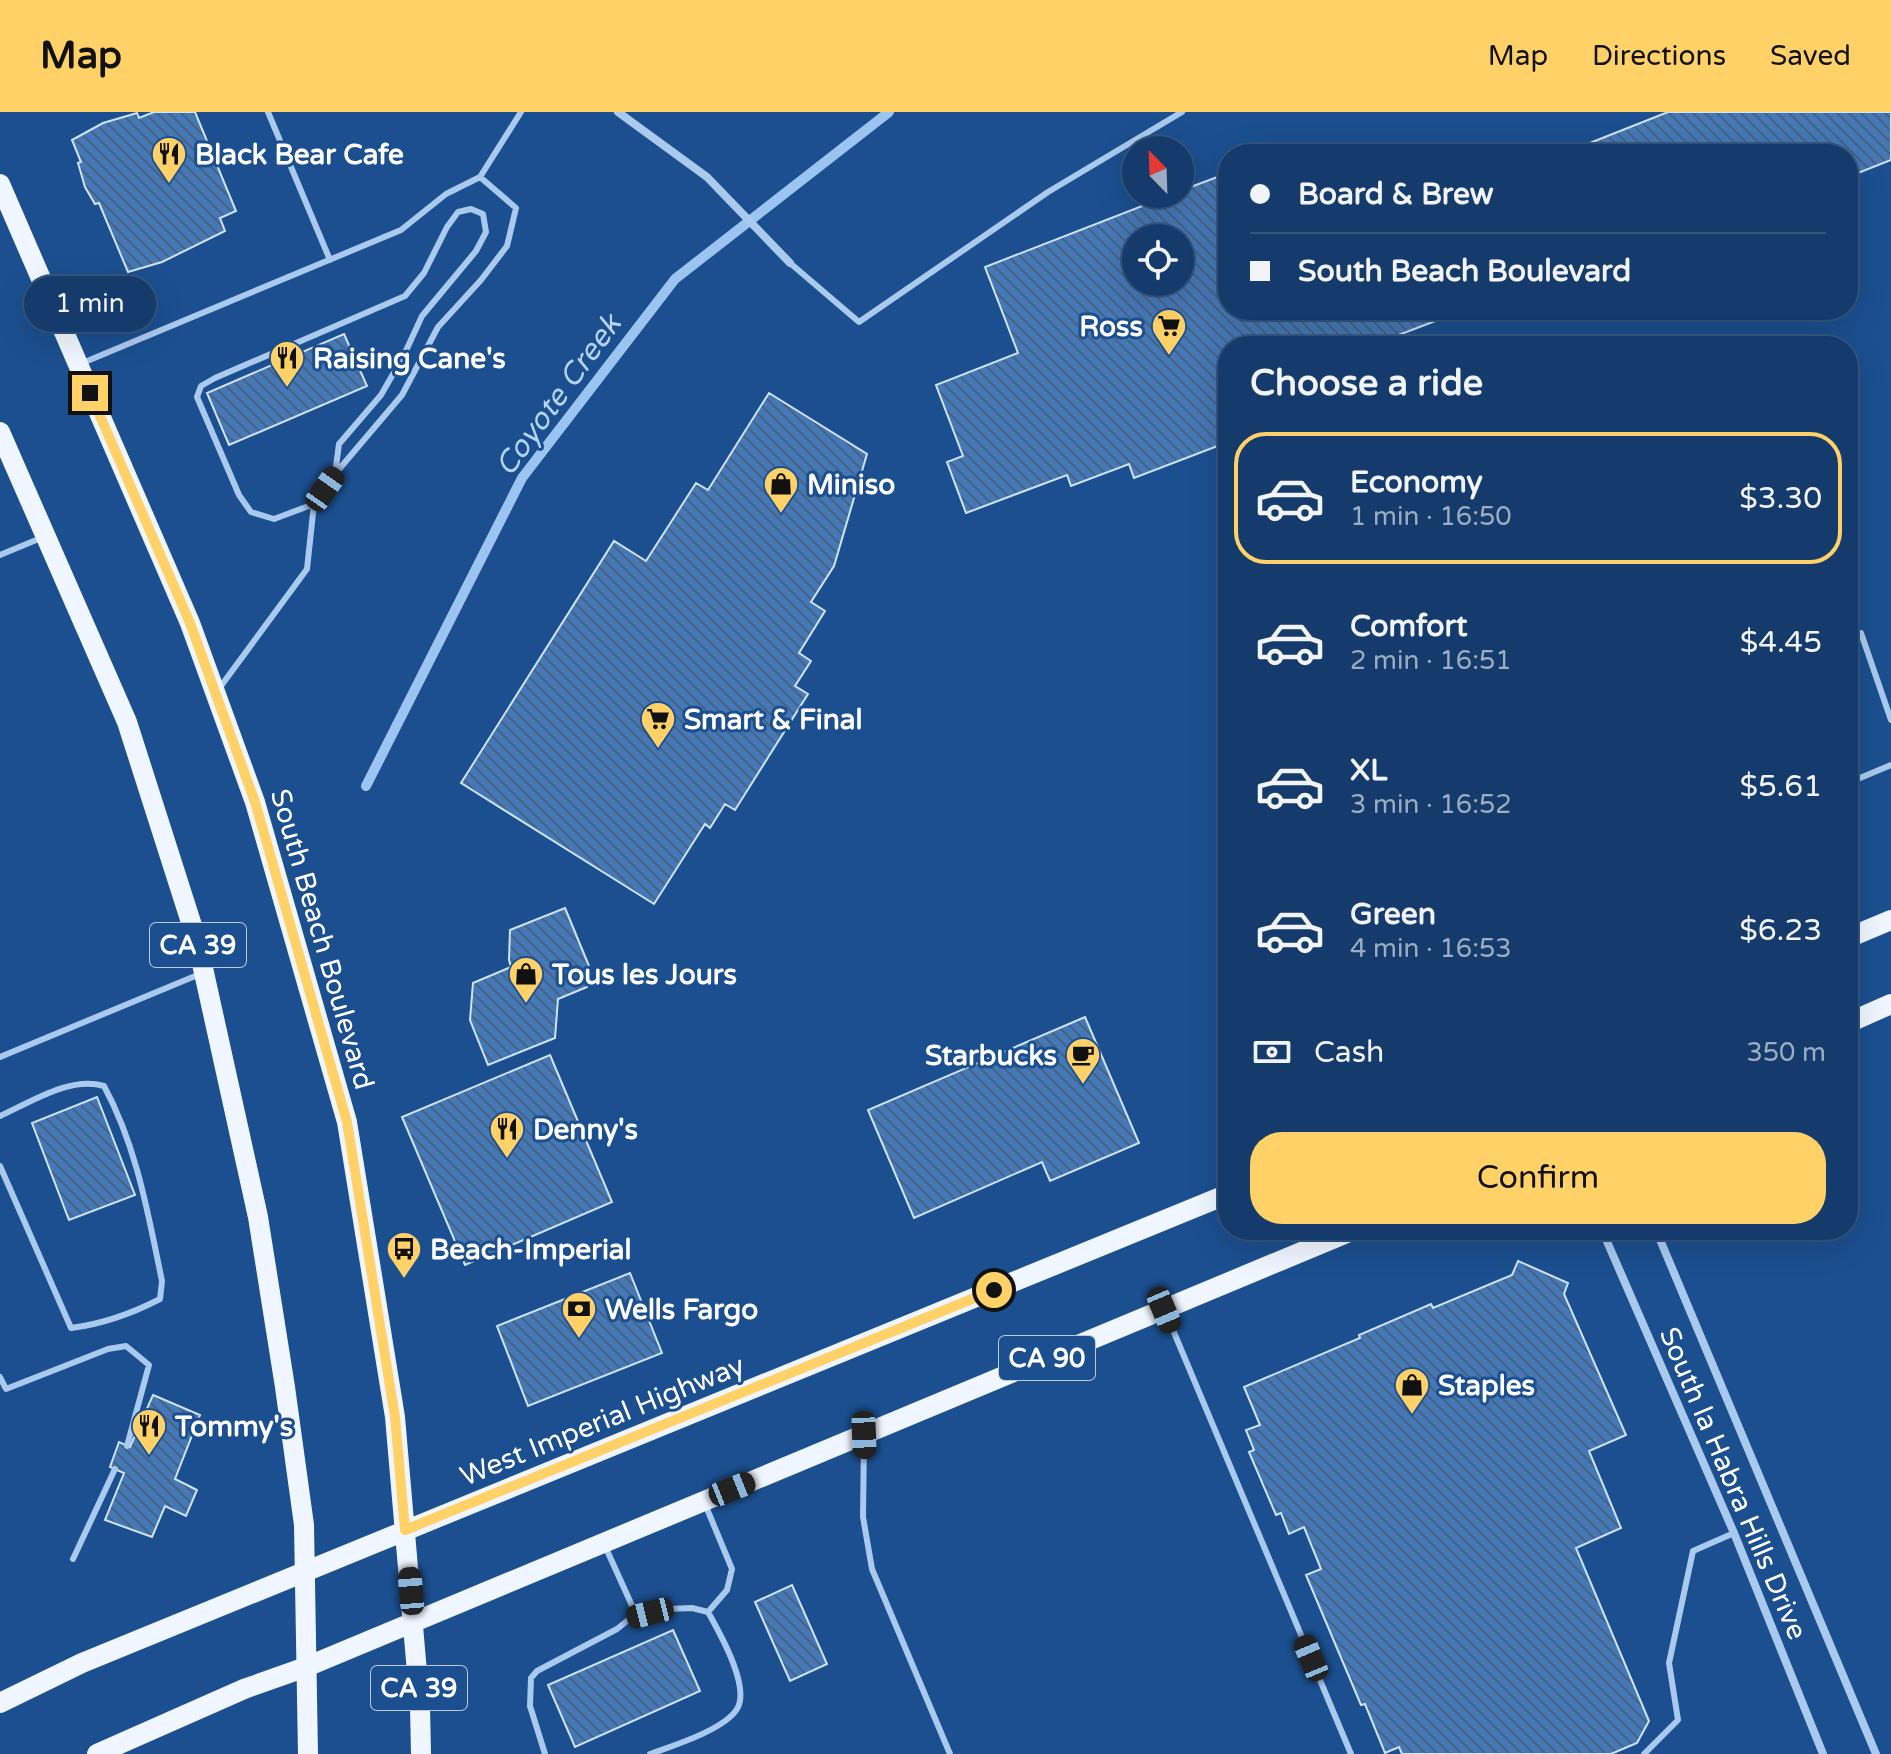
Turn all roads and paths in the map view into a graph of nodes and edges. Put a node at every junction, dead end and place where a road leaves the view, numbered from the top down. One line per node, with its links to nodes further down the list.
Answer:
1 (268, 112): 7 (lane)
2 (521, 112): 5 (lane)
3 (618, 112): 8 (street)
4 (1182, 112): 8 (lane)
5 (480, 177): 7 (lane); 11 (lane)
6 (0, 184): 9 (main road, South Beach Boulevard / CA 39)
7 (330, 260): 9 (lane)
8 (790, 263)
9 (78, 365): 16 (main road, South Beach Boulevard / CA 39)
10 (0, 432): 13 (main road, CA 39)
11 (335, 474): 12 (lane); 12 (lane)
12 (314, 504): 16 (lane)
13 (46, 537): 14 (lane); 22 (main road, CA 39)
14 (0, 555)
15 (1861, 633): 17 (lane)
16 (216, 693): 38 (main road, South Beach Boulevard / CA 39)
17 (1891, 720)
18 (1891, 765): 19 (lane)
19 (1858, 779)
20 (1891, 920): 21 (main road)
21 (1858, 934)
22 (204, 972): 25 (lane); 42 (main road, CA 39)
23 (1891, 1004): 24 (main road)
24 (1858, 1019)
25 (0, 1057)
26 (0, 1116): 27 (lane)
27 (0, 1166)
28 (1218, 1198): 38 (main road, West Imperial Highway)
29 (1330, 1240): 32 (main road, CA 90)
30 (1606, 1240): 39 (street, South la Habra Hills Drive)
31 (1660, 1240): 57 (street, South la Habra Hills Drive)
32 (1164, 1310): 34 (main road, CA 90); 54 (lane)
33 (0, 1377): 35 (lane)
34 (864, 1435): 37 (main road, CA 90); 53 (lane)
35 (127, 1446)
36 (115, 1469): 41 (lane)
37 (703, 1501): 40 (main road, CA 90); 43 (lane)
38 (405, 1530): 42 (main road, West Imperial Highway); 45 (main road, South Beach Boulevard / CA 39)
39 (1734, 1533): 55 (lane); 56 (street, South la Habra Hills Drive)
40 (603, 1543): 44 (lane); 45 (main road, CA 90)
41 (73, 1559)
42 (304, 1572): 46 (main road, CA 39); 47 (main road, West Imperial Highway)
43 (708, 1612): 44 (lane); 52 (lane)
44 (632, 1617): 51 (lane)
45 (413, 1621): 46 (main road, CA 90); 50 (main road, South Beach Boulevard / CA 39)
46 (306, 1667): 48 (main road); 49 (main road, CA 39)
47 (0, 1703)
48 (97, 1754)
49 (308, 1754)
50 (421, 1754)
51 (545, 1754)
52 (650, 1754)
53 (950, 1754)
54 (1351, 1754)
55 (1644, 1754)
56 (1823, 1754)
57 (1876, 1754)

